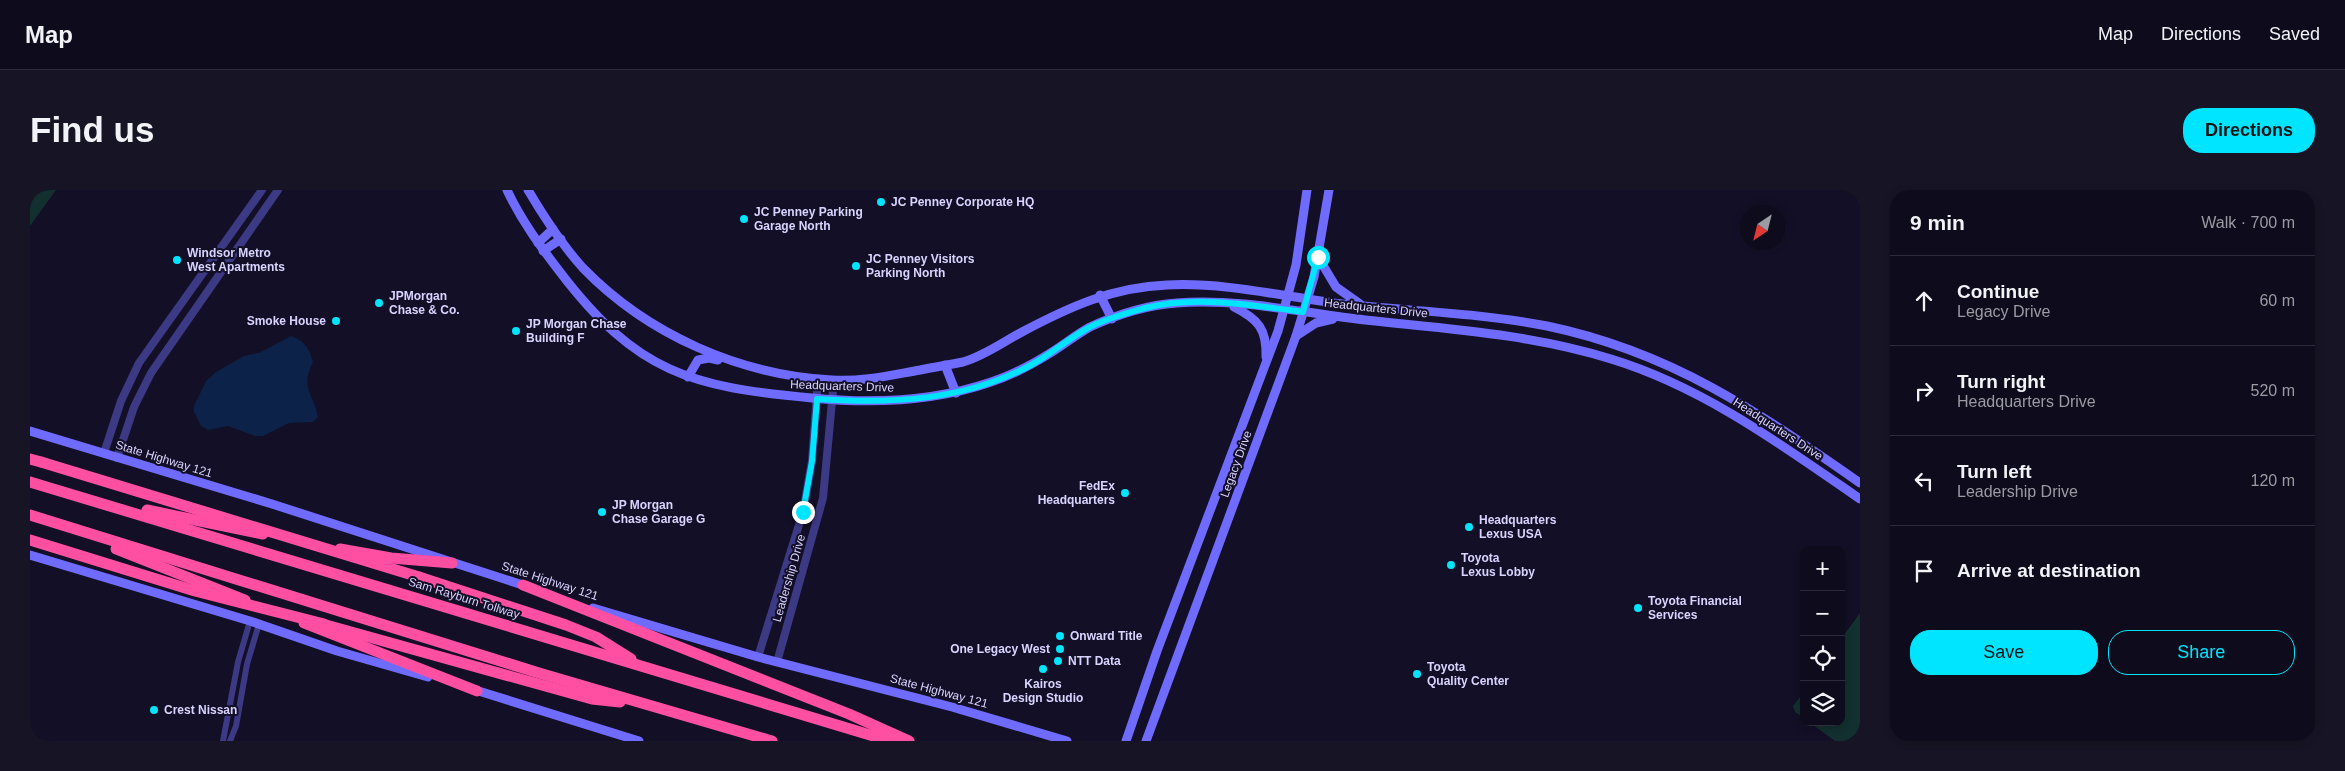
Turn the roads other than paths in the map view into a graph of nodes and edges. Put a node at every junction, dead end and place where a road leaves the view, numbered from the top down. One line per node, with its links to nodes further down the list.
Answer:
1 (262, 190): 21 (street)
2 (278, 190): 23 (street)
3 (506, 190): 9 (main road, Headquarters Drive)
4 (528, 190): 7 (main road, Headquarters Drive)
5 (1307, 190): 13 (main road, Legacy Drive)
6 (1329, 190): 11 (main road, Legacy Drive)
7 (553, 229): 8 (main road, Headquarters Drive); 9 (main road)
8 (561, 239): 10 (main road); 26 (main road, Headquarters Drive)
9 (538, 242): 10 (main road, Headquarters Drive)
10 (543, 251): 27 (main road, Headquarters Drive)
11 (1318, 257): 14 (main road, Legacy Drive); 16 (main road)
12 (1100, 295): 13 (main road, Headquarters Drive); 20 (main road); 25 (main road, Headquarters Drive)
13 (1287, 297): 14 (main road, Headquarters Drive); 17 (main road, Legacy Drive)
14 (1307, 300): 16 (main road, Headquarters Drive); 18 (main road, Legacy Drive)
15 (1230, 304): 17 (main road, Headquarters Drive); 20 (main road, Headquarters Drive); 24 (main road)
16 (1364, 306): 38 (main road, Headquarters Drive)
17 (1284, 310): 18 (main road, Headquarters Drive); 24 (main road, Legacy Drive)
18 (1303, 312): 19 (main road, Headquarters Drive); 22 (main road, Legacy Drive)
19 (1347, 318): 22 (main road); 40 (main road, Headquarters Drive)
20 (1112, 319): 30 (main road, Headquarters Drive)
21 (162, 332): 23 (street); 34 (street)
22 (1296, 336): 61 (main road, Legacy Drive)
23 (173, 341): 35 (street)
24 (1266, 364): 60 (main road, Legacy Drive)
25 (945, 365): 29 (main road, Headquarters Drive); 30 (main road)
26 (750, 366): 27 (main road); 28 (main road, Headquarters Drive)
27 (688, 377): 31 (main road, Headquarters Drive)
28 (818, 379): 29 (main road, Headquarters Drive); 31 (street, Leadership Drive)
29 (834, 380): 32 (street, Leadership Drive)
30 (956, 393): 32 (main road, Headquarters Drive)
31 (817, 399): 32 (main road, Headquarters Drive); 48 (street, Leadership Drive)
32 (832, 400): 49 (street, Leadership Drive)
33 (30, 431): 34 (main road, State Highway 121)
34 (104, 453): 35 (main road, State Highway 121)
35 (117, 458): 44 (main road, State Highway 121)
36 (30, 459): 50 (highway, bridge)
37 (30, 482): 39 (highway, Sam Rayburn Tollway)
38 (1860, 483)
39 (74, 495): 44 (highway); 50 (highway, Sam Rayburn Tollway)
40 (1860, 500)
41 (32, 515): 51 (highway); 52 (highway)
42 (30, 540): 52 (highway, bridge)
43 (30, 555): 46 (main road)
44 (452, 563): 45 (main road, State Highway 121)
45 (523, 585): 48 (main road, State Highway 121); 58 (highway)
46 (250, 621): 47 (main road); 53 (street)
47 (260, 624): 51 (main road); 54 (street)
48 (758, 658): 49 (main road, State Highway 121)
49 (777, 662): 59 (main road, State Highway 121)
50 (643, 667): 57 (highway, Sam Rayburn Tollway)
51 (477, 690): 55 (main road)
52 (651, 706): 56 (highway)
53 (224, 741)
54 (230, 741)
55 (639, 741)
56 (772, 741)
57 (890, 741)
58 (909, 741)
59 (1067, 741)
60 (1126, 741)
61 (1146, 741)

